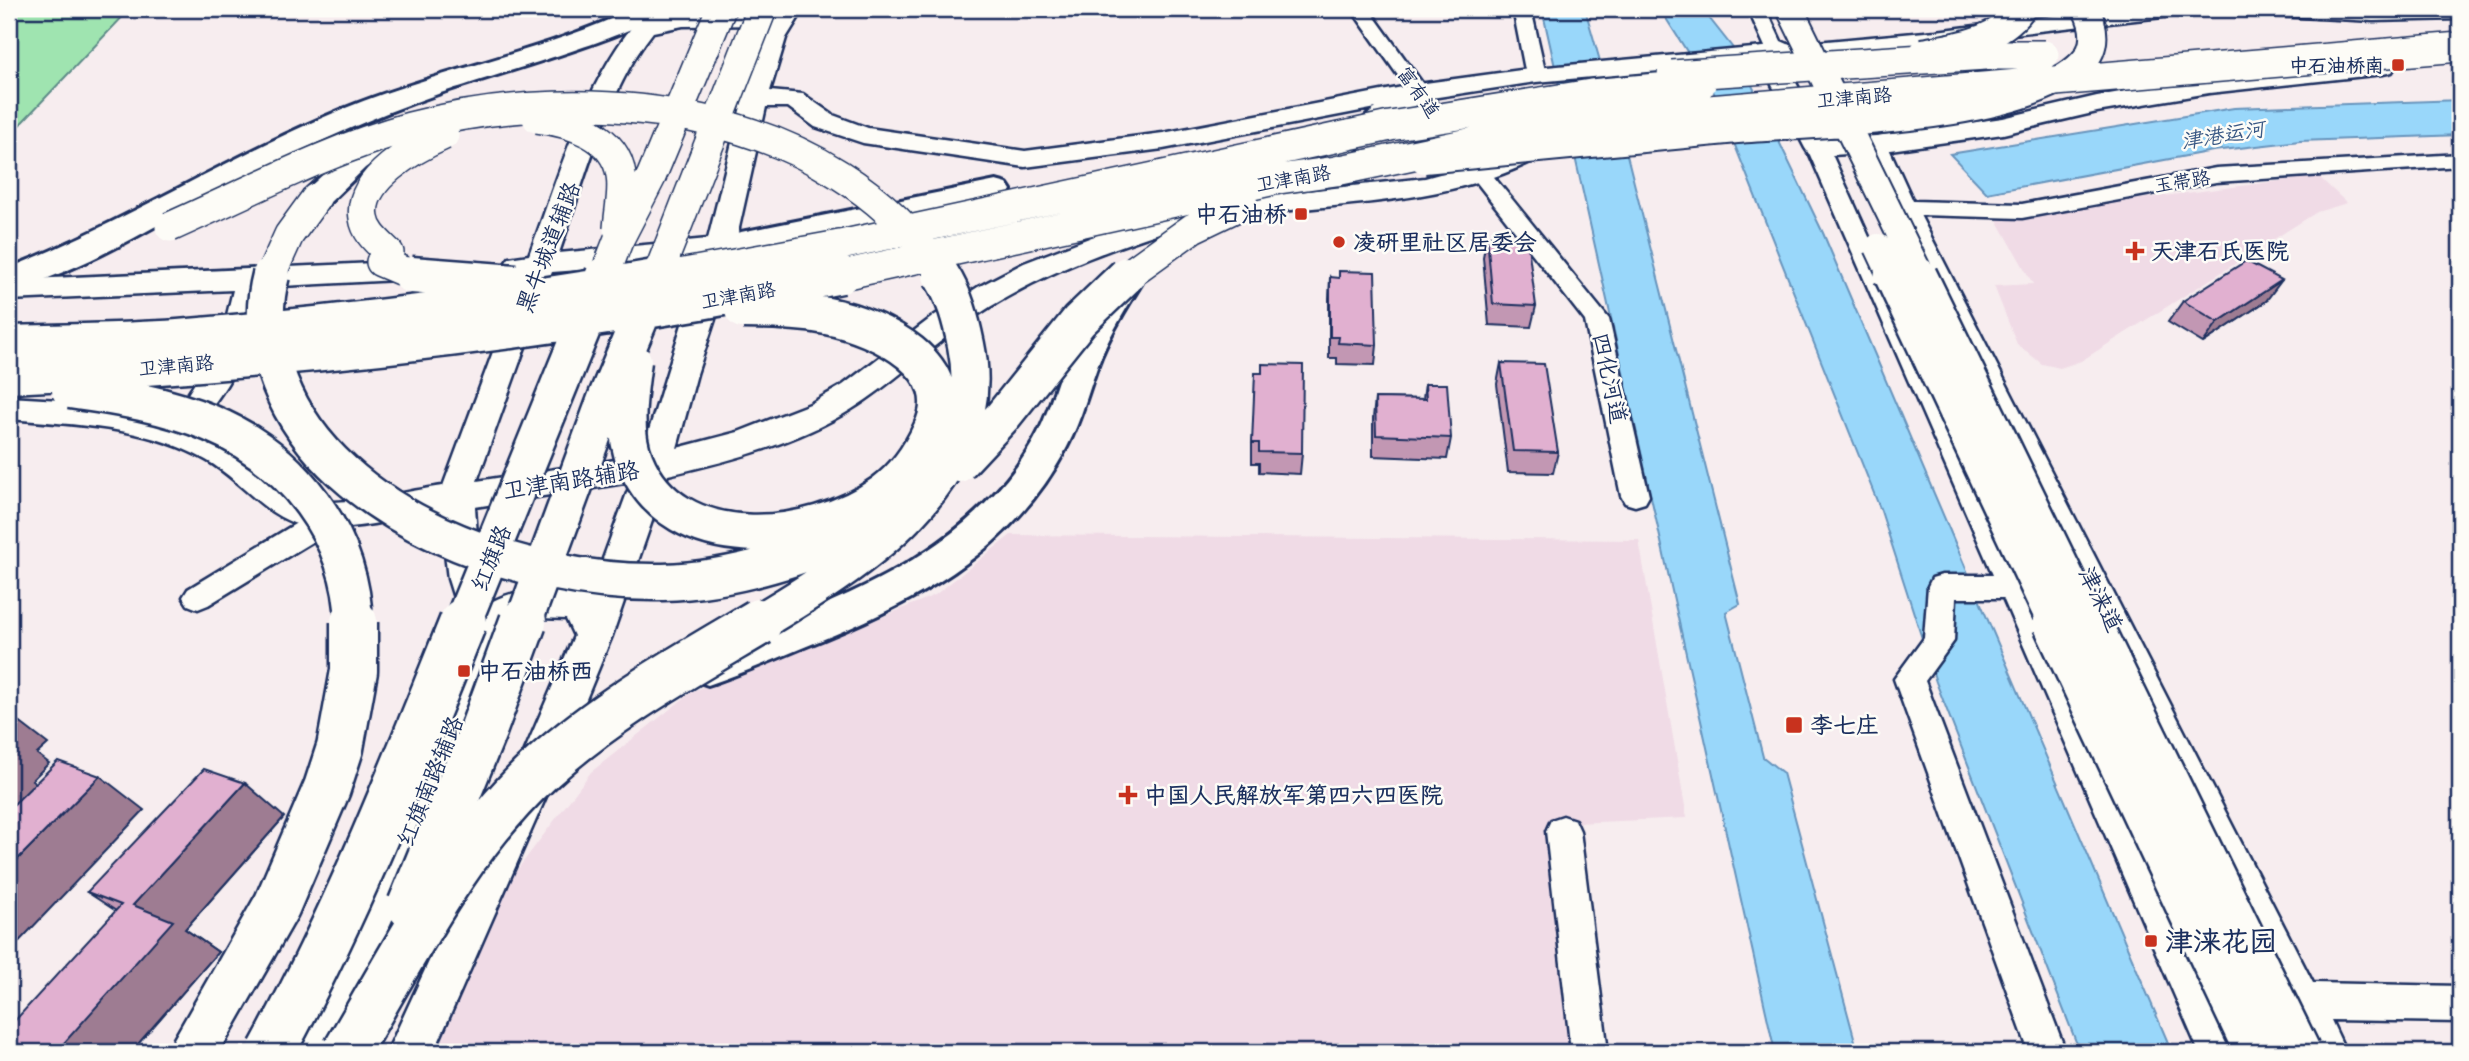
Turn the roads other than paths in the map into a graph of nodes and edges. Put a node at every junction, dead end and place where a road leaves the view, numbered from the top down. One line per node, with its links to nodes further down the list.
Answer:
1 (671, 9): 3 (main road)
2 (722, 9): 37 (highway, 红旗路, bridge)
3 (762, 9): 44 (highway, bridge)
4 (792, 9): 18 (main road)
5 (1360, 9): 25 (street, 富有道)
6 (1522, 9): 24 (street)
7 (1747, 9): 21 (street)
8 (1757, 9): 21 (street)
9 (1765, 9): 72 (main road, bridge)
10 (1790, 9): 73 (main road, bridge)
11 (2087, 9): 33 (main road, bridge)
12 (2171, 9): 17 (main road)
13 (2281, 9): 14 (main road)
14 (2460, 12)
15 (645, 17): 18 (main road); 38 (main road, 黑牛城道辅路); 40 (highway, bridge); 42 (highway)
16 (2460, 27): 17 (highway, 卫津南路, bridge)
17 (2027, 33): 20 (main road); 22 (highway, bridge); 22 (main road, bridge); 28 (main road); 39 (highway, 卫津南路, bridge)
18 (774, 38): 27 (main road)
19 (2460, 47): 33 (highway, 卫津南路, bridge)
20 (1821, 50): 21 (main road); 30 (main road)
21 (1770, 54): 24 (main road); 26 (main road)
22 (1891, 60): 39 (highway, bridge)
23 (2460, 61): 28 (main road)
24 (1535, 75): 25 (main road)
25 (1418, 92): 27 (main road); 29 (street, 富有道); 34 (main road)
26 (1781, 97): 31 (main road); 35 (main road, 卫津南路辅路, bridge)
27 (755, 99): 39 (main road)
28 (2067, 105): 30 (main road)
29 (1449, 134): 34 (main road); 35 (street, 富有道)
30 (1877, 144): 31 (main road); 36 (street, 津涞道)
31 (1818, 148): 55 (street)
32 (2460, 160): 36 (street, 玉带路)
33 (1386, 161): 34 (highway, 卫津南路, bridge)
34 (1334, 164): 39 (main road); 40 (highway, bridge); 44 (highway, 卫津南路, bridge)
35 (1481, 173): 50 (main road, 卫津南路辅路); 52 (street, 四化河道)
36 (1905, 208): 63 (street, 津涞道)
37 (618, 241): 39 (highway, bridge); 68 (highway, 红旗路, bridge)
38 (541, 264): 39 (main road); 41 (main road); 53 (main road, 黑牛城道辅路)
39 (712, 267): 45 (highway, 卫津南路, bridge); 51 (main road)
40 (1132, 273): 60 (highway, bridge)
41 (237, 278): 43 (main road); 49 (main road)
42 (9, 280)
43 (9, 288): 60 (highway, bridge)
44 (635, 319): 44 (highway, bridge); 46 (highway, 卫津南路, bridge); 66 (highway, bridge)
45 (9, 344)
46 (9, 374)
47 (9, 385): 67 (highway, bridge)
48 (9, 408): 49 (main road)
49 (151, 423): 54 (main road)
50 (686, 459): 51 (main road, 卫津南路辅路); 56 (main road)
51 (652, 467): 53 (main road, 卫津南路辅路); 56 (main road)
52 (1635, 496)
53 (456, 497): 54 (main road, 卫津南路辅路); 59 (main road)
54 (302, 519): 57 (street)
55 (2005, 587): 62 (street); 70 (street)
56 (606, 596): 58 (main road)
57 (198, 597)
58 (593, 636): 59 (main road); 65 (main road)
59 (484, 638): 66 (main road, 红旗南路辅路)
60 (639, 698): 66 (highway, bridge)
61 (1563, 831): 69 (street)
62 (2195, 1001): 63 (street); 71 (street)
63 (2302, 1001): 64 (street); 74 (street, 津涞道)
64 (2460, 1004)
65 (416, 1042): 66 (main road)
66 (329, 1044)
67 (193, 1052)
68 (271, 1052)
69 (1590, 1052)
70 (2047, 1052)
71 (2218, 1052)
72 (2256, 1052)
73 (2298, 1052)
74 (2328, 1052)

